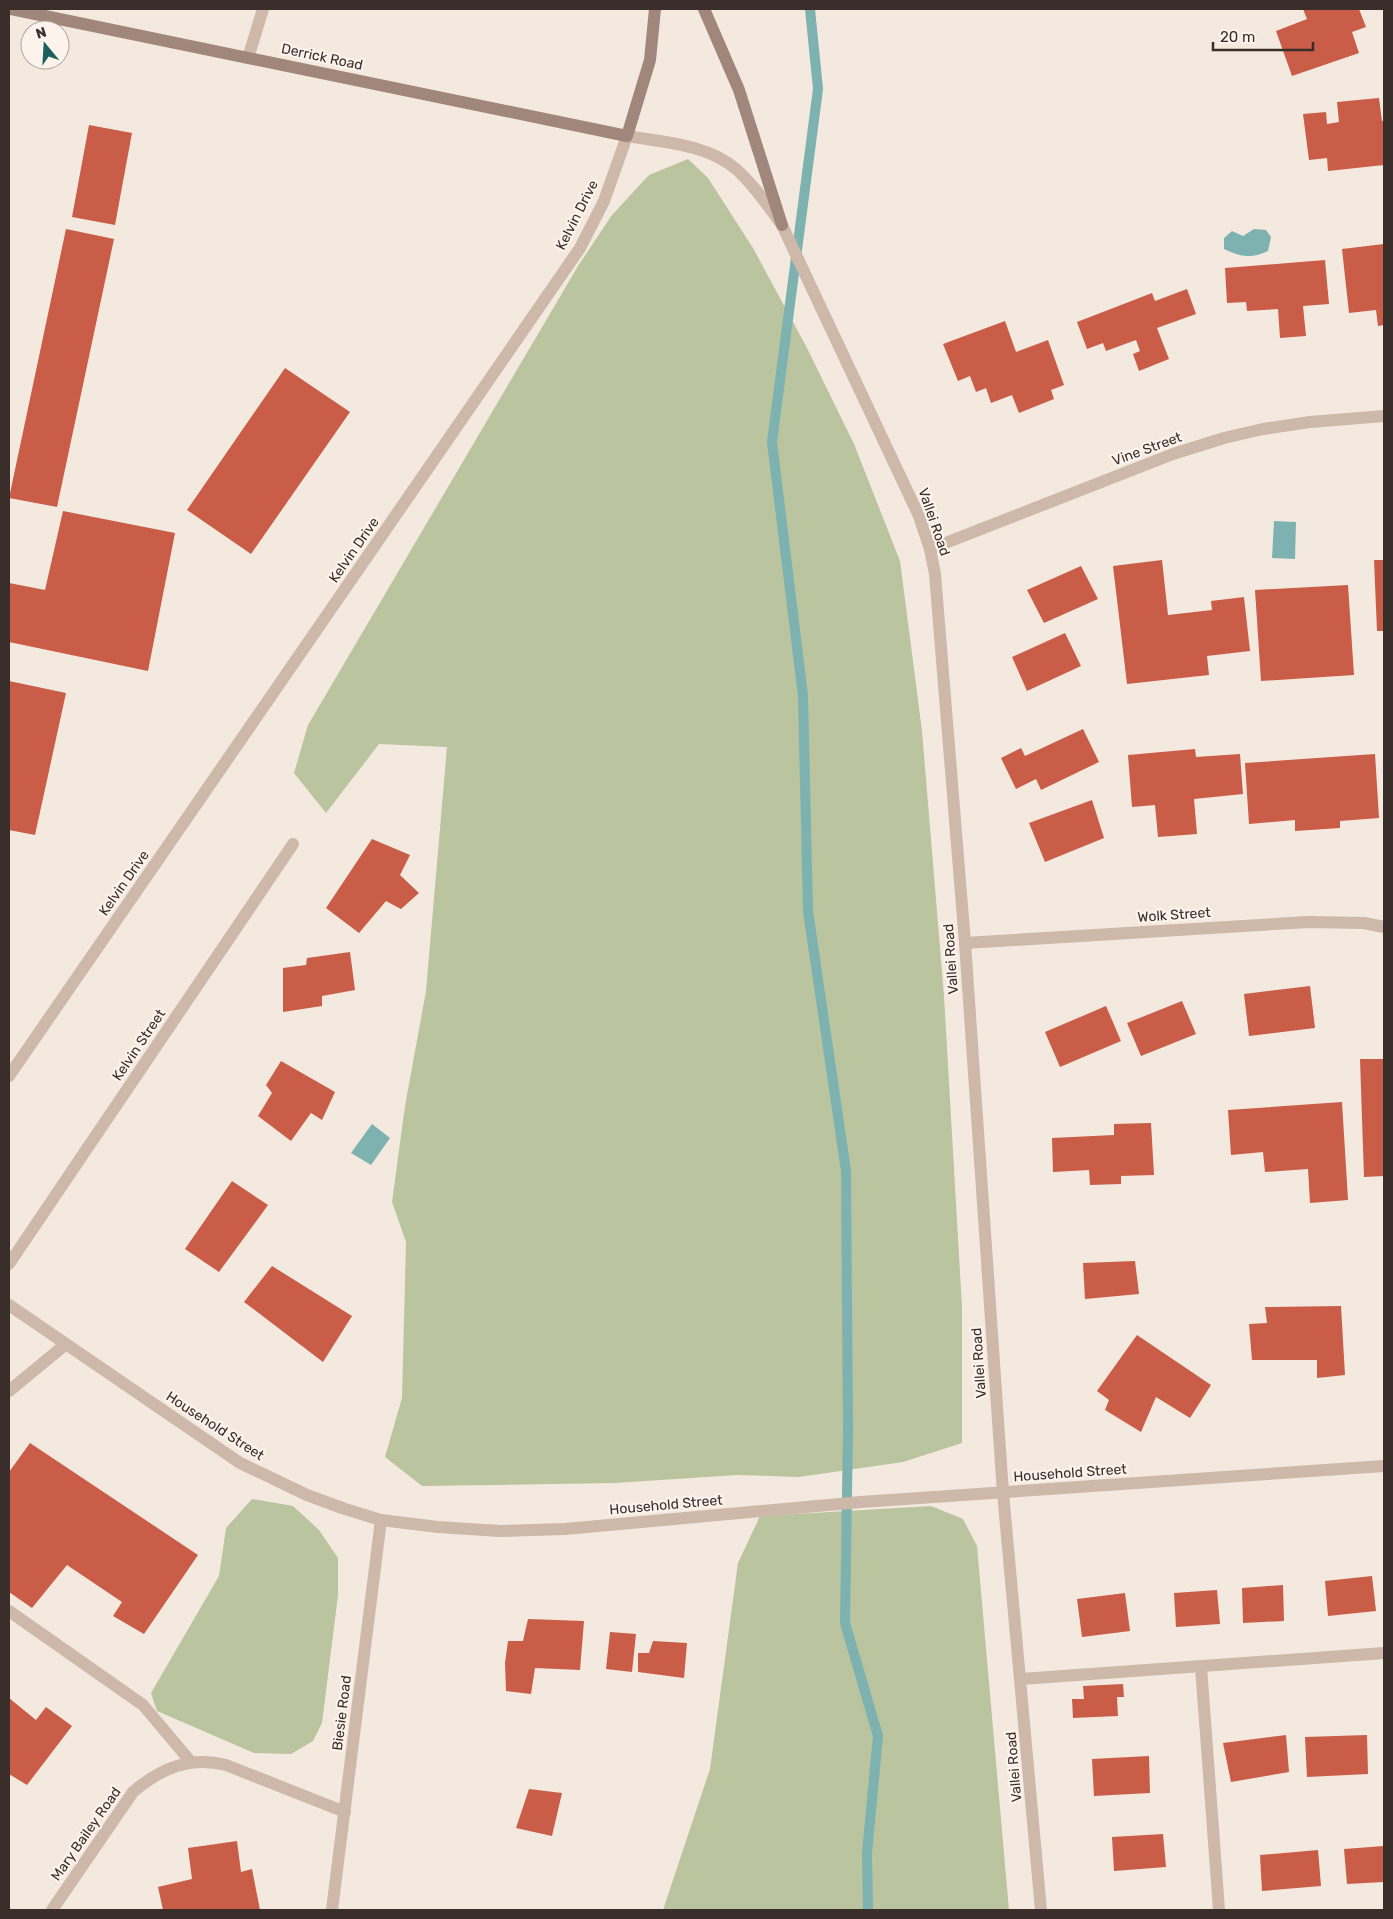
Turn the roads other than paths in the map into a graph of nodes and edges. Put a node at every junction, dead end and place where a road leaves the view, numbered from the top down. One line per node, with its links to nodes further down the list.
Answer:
1 (11, 9): 5 (street, Derrick Road)
2 (263, 9): 5 (street)
3 (655, 9): 6 (street, Kelvin Drive)
4 (704, 9): 7 (street)
5 (248, 58): 6 (street, Derrick Road)
6 (627, 136): 7 (street, Vallei Road); 13 (street, Kelvin Drive)
7 (782, 225): 9 (street, Vallei Road)
8 (1384, 416): 9 (street, Vine Street)
9 (930, 549): 12 (street, Vallei Road)
10 (293, 844): 14 (street, Kelvin Street)
11 (1384, 927): 12 (street, Wolk Street)
12 (965, 943): 19 (street, Vallei Road)
13 (9, 1076)
14 (9, 1264)
15 (9, 1305): 16 (street, Household Street)
16 (66, 1344): 17 (street); 20 (street, Household Street)
17 (9, 1391)
18 (1384, 1466): 19 (street, Household Street)
19 (1003, 1493): 20 (street, Household Street); 24 (street, Vallei Road)
20 (380, 1520): 26 (street, Biesie Road)
21 (9, 1611): 25 (street)
22 (1384, 1653): 23 (street)
23 (1201, 1667): 24 (street); 30 (street)
24 (1021, 1679): 29 (street, Vallei Road)
25 (191, 1762): 26 (street, Mary Bailey Road); 27 (street, Mary Bailey Road)
26 (345, 1812): 28 (street, Biesie Road)
27 (52, 1910)
28 (332, 1910)
29 (1041, 1910)
30 (1220, 1910)

